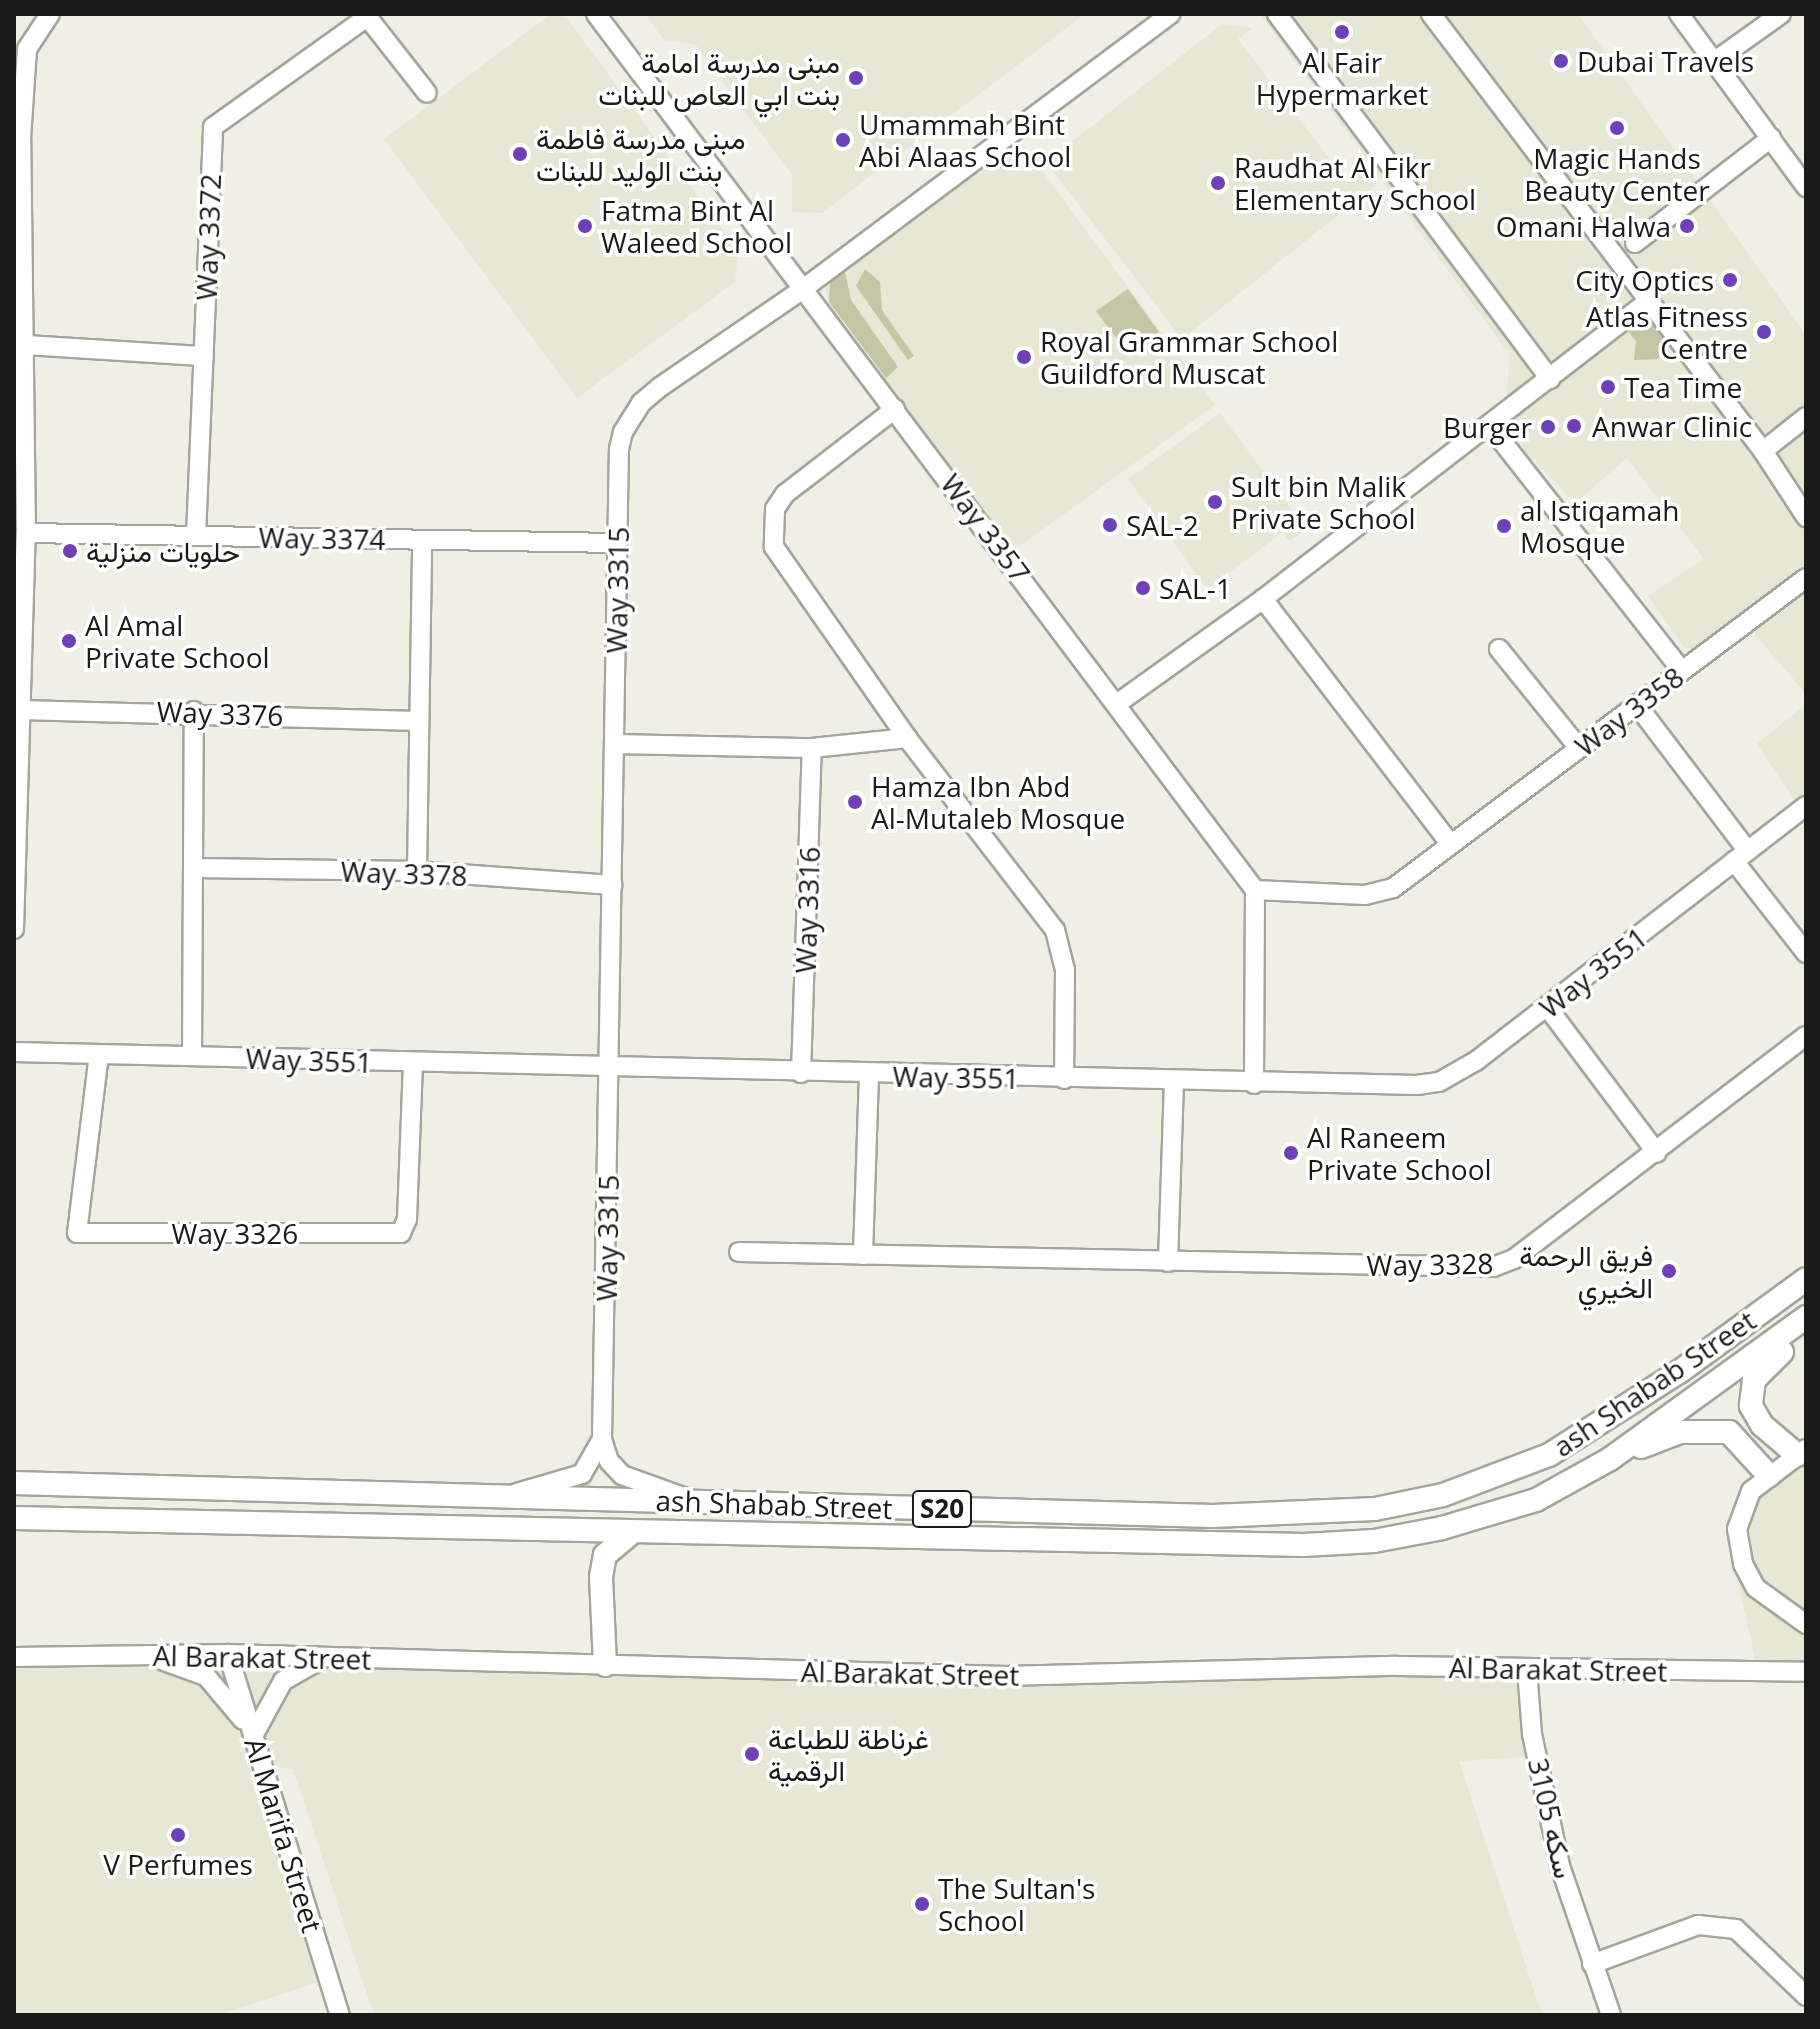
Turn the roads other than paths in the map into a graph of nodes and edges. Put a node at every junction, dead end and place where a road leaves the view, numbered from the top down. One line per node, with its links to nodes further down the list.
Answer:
1 (50, 14): 12 (street)
2 (596, 14): 15 (street, Way 3357)
3 (1170, 14): 15 (street, Way 3315)
4 (1277, 14): 19 (street)
5 (1431, 14): 16 (street)
6 (1679, 14): 9 (street)
7 (1781, 14): 9 (street)
8 (366, 16): 10 (street); 18 (street, Way 3372)
9 (1715, 61): 11 (street)
10 (427, 93)
11 (1771, 138): 13 (street); 14 (street)
12 (17, 139): 17 (street)
13 (1806, 187)
14 (1635, 243)
15 (803, 289): 20 (street, Way 3357); 28 (street, Way 3315)
16 (1647, 302): 19 (street); 23 (street)
17 (27, 345): 18 (street); 25 (street)
18 (204, 356): 26 (street, Way 3372)
19 (1550, 379): 22 (street)
20 (895, 409): 33 (street, Way 3357); 38 (street)
21 (1806, 417): 23 (street)
22 (1490, 426): 30 (street); 32 (street)
23 (1763, 451): 24 (street)
24 (1806, 517)
25 (26, 533): 26 (street, Way 3374); 35 (street)
26 (196, 536): 27 (street, Way 3374)
27 (422, 540): 28 (street, Way 3374); 37 (street)
28 (617, 543): 39 (street, Way 3315)
29 (1806, 578): 32 (street, Way 3358)
30 (1263, 599): 33 (street); 43 (street)
31 (1499, 649): 41 (street)
32 (1682, 671): 34 (street, Way 3358)
33 (1118, 703): 49 (street, Way 3357)
34 (1637, 705): 41 (street, Way 3358); 45 (street)
35 (21, 710): 36 (street, Way 3376); 44 (street)
36 (194, 711): 37 (street, Way 3376); 46 (street)
37 (418, 721): 47 (street)
38 (907, 738): 40 (street); 61 (street)
39 (615, 744): 40 (street); 48 (street, Way 3315)
40 (812, 748): 59 (street, Way 3316)
41 (1579, 748): 43 (street, Way 3358)
42 (1806, 806): 45 (street, Way 3551)
43 (1449, 842): 49 (street, Way 3358)
44 (15, 852): 50 (street)
45 (1741, 856): 51 (street); 52 (street, Way 3551)
46 (194, 868): 47 (street, Way 3378); 56 (street)
47 (417, 871): 48 (street, Way 3378)
48 (613, 885): 58 (street, Way 3315)
49 (1255, 890): 63 (street)
50 (14, 929)
51 (1806, 953)
52 (1548, 1008): 63 (street, Way 3551); 64 (street)
53 (1806, 1036): 64 (street, Way 3328)
54 (14, 1052): 55 (street, Way 3551)
55 (99, 1054): 56 (street, Way 3551); 57 (street, Way 3326)
56 (192, 1056): 57 (street, Way 3551)
57 (413, 1062): 58 (street, Way 3551)
58 (611, 1068): 59 (street, Way 3551); 71 (street, Way 3315)
59 (801, 1073): 60 (street, Way 3551)
60 (869, 1074): 61 (street, Way 3551); 66 (street)
61 (1064, 1079): 62 (street, Way 3551)
62 (1174, 1082): 63 (street, Way 3551); 67 (street)
63 (1254, 1084)
64 (1657, 1153): 67 (street, Way 3328)
65 (739, 1252): 66 (street, Way 3328)
66 (863, 1255): 67 (street, Way 3328)
67 (1168, 1262)
68 (1806, 1279): 77 (main road, ash Shabab Street / S20)
69 (1806, 1317): 73 (main road, ash Shabab Street / S20)
70 (1806, 1332): 72 (main road)
71 (602, 1439): 76 (street); 77 (street)
72 (1802, 1452): 74 (street)
73 (1610, 1459): 74 (main road); 80 (main road, ash Shabab Street / S20)
74 (1769, 1476): 82 (street)
75 (14, 1483): 76 (main road, ash Shabab Street / S20)
76 (504, 1496): 77 (main road, ash Shabab Street / S20)
77 (699, 1502)
78 (14, 1518): 79 (main road, ash Shabab Street / S20)
79 (565, 1532): 80 (main road, ash Shabab Street / S20); 81 (main road)
80 (630, 1534): 81 (main road)
81 (601, 1577): 87 (main road)
82 (1806, 1624)
83 (228, 1654): 84 (street, Al Barakat Street); 86 (street, Al Barakat Street); 90 (street, Al Marifa Street)
84 (142, 1655): 85 (street, Al Barakat Street); 90 (street)
85 (14, 1657)
86 (326, 1657): 87 (street, Al Barakat Street); 90 (street)
87 (605, 1665): 88 (street, Al Barakat Street)
88 (1527, 1669): 89 (street, Al Barakat Street); 91 (street, سكه 3105)
89 (1806, 1672)
90 (253, 1736): 93 (street, Al Marifa Street)
91 (1592, 1964): 92 (street); 94 (street, سكه 3105)
92 (1806, 1996)
93 (340, 2015)
94 (1611, 2015)

